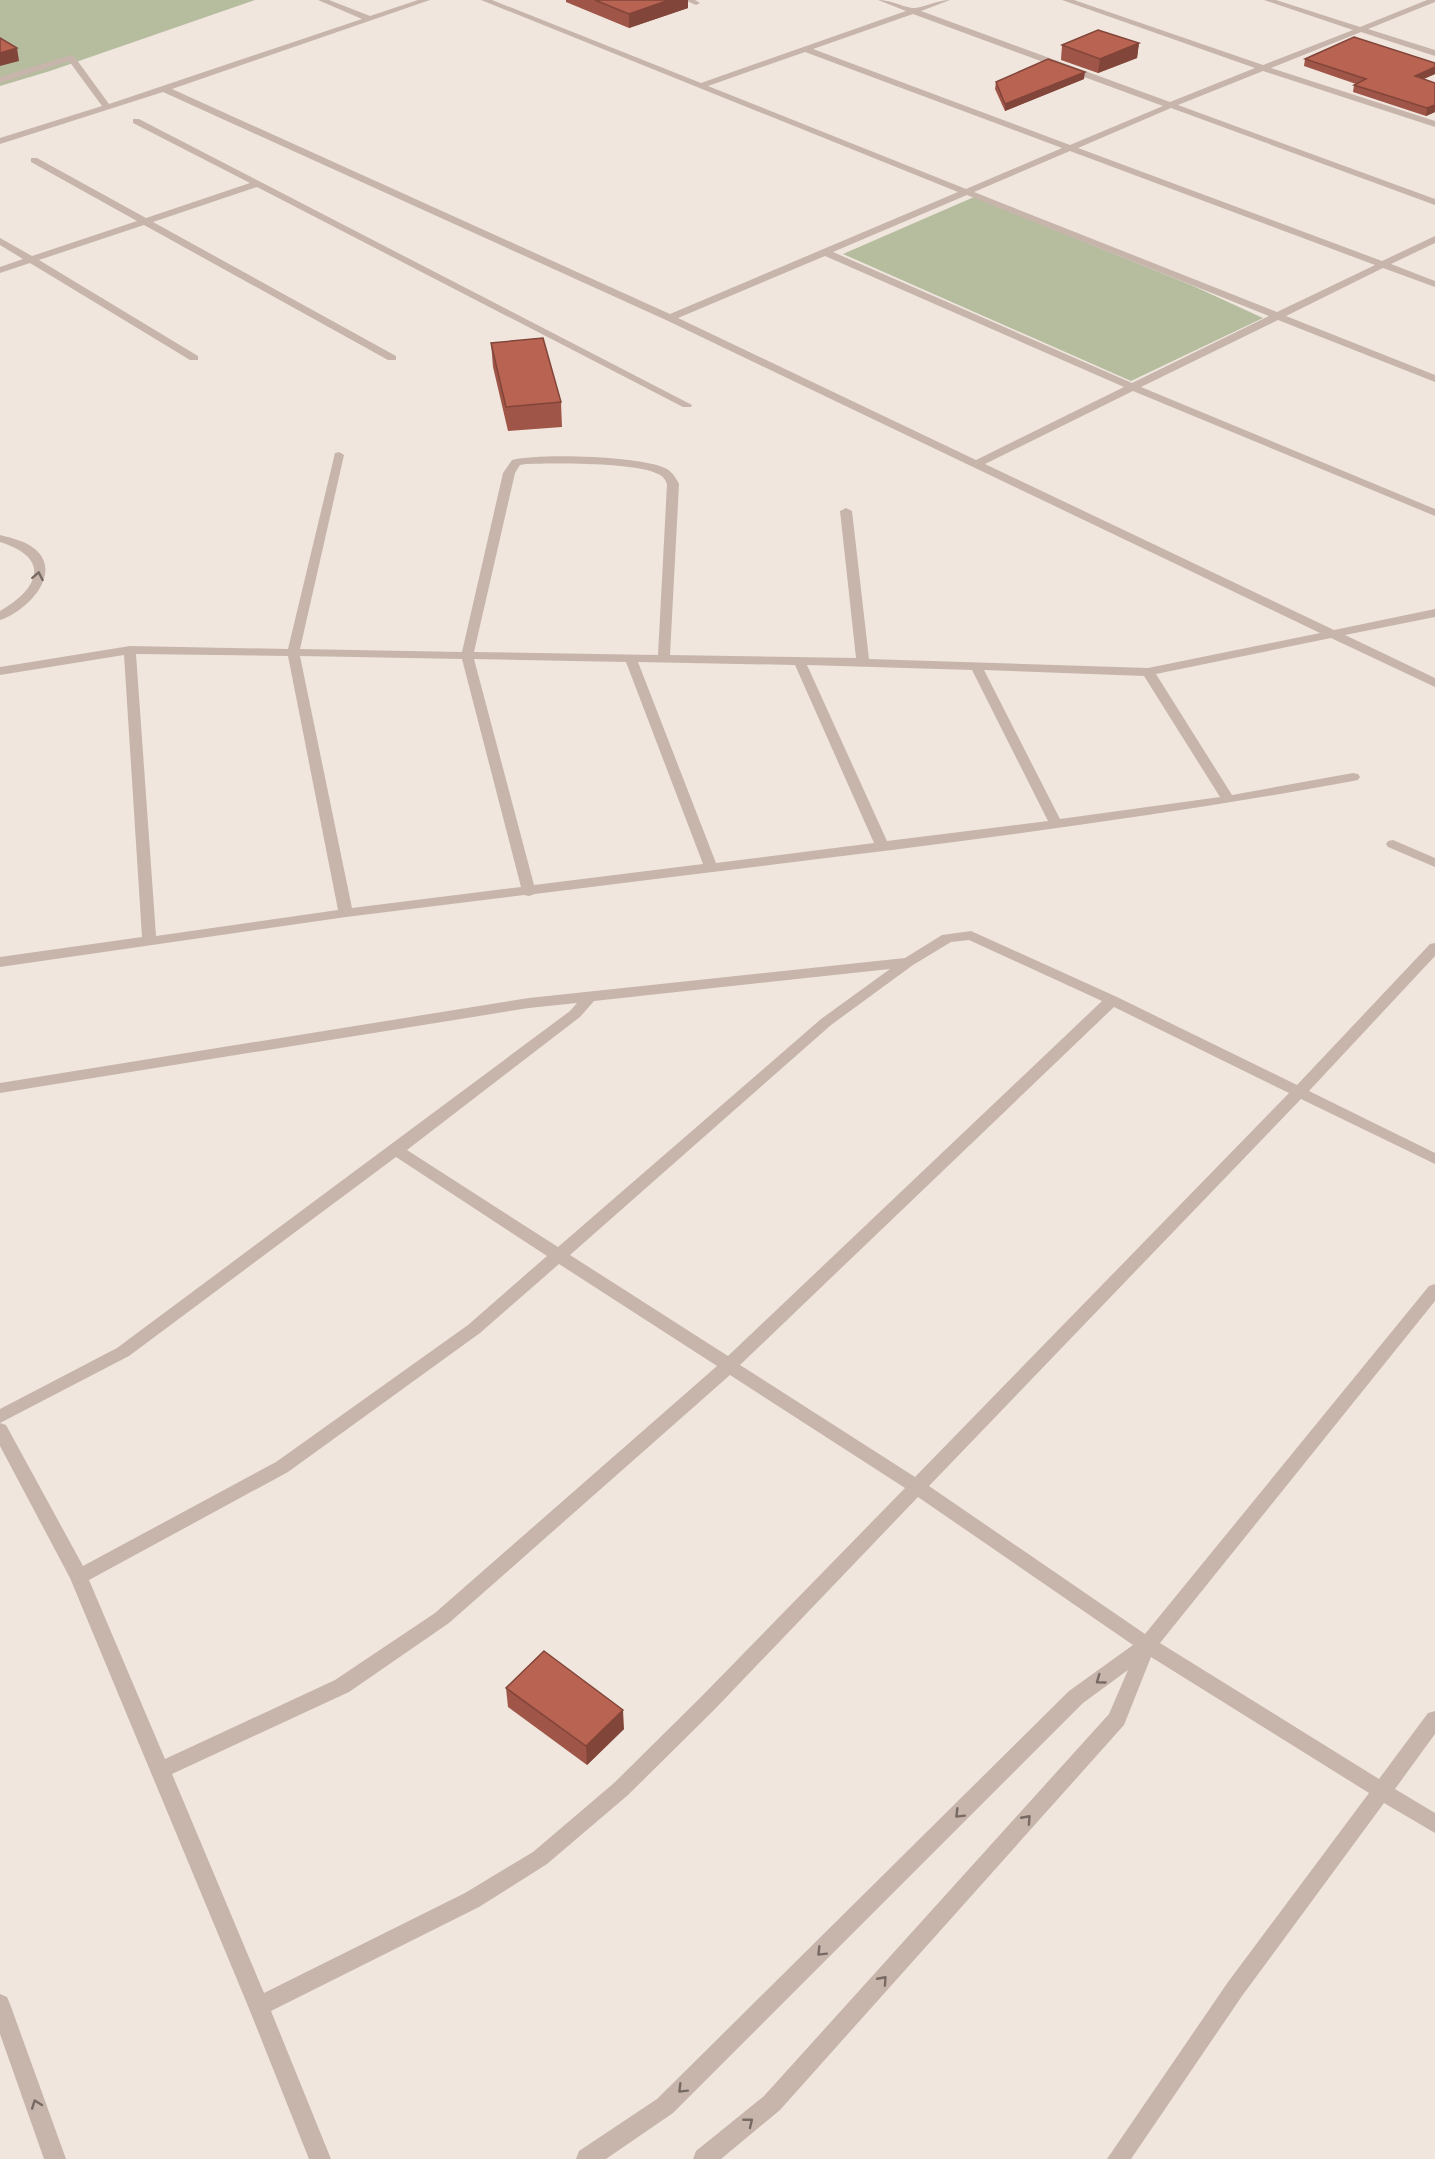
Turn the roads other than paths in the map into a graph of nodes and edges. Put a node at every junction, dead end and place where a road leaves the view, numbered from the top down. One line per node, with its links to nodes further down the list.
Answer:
1 (322, 0): 10 (street)
2 (426, 0): 10 (street)
3 (485, 0): 16 (street)
4 (882, 0): 9 (street)
5 (946, 0): 9 (street)
6 (1066, 0): 14 (street)
7 (1268, 0): 11 (street)
8 (1434, 0): 11 (street)
9 (915, 11): 12 (street); 18 (street)
10 (370, 19): 17 (street)
11 (1362, 29): 13 (street); 14 (street)
12 (804, 49): 16 (street); 23 (street)
13 (1435, 53)
14 (1262, 68): 18 (street); 21 (street)
15 (0, 80): 19 (street)
16 (700, 86): 26 (street)
17 (164, 89): 19 (street); 37 (street)
18 (1169, 106): 23 (street); 27 (street)
19 (107, 107): 22 (street)
20 (136, 122): 25 (street)
21 (1435, 124)
22 (0, 141)
23 (1067, 149): 26 (street); 33 (street)
24 (34, 160): 28 (street)
25 (256, 184): 28 (street); 42 (street)
26 (965, 192): 31 (street); 36 (street)
27 (1435, 202)
28 (145, 221): 32 (street); 39 (street)
29 (1435, 239): 33 (street)
30 (0, 241): 32 (street)
31 (827, 253): 37 (street); 41 (street)
32 (33, 260): 34 (street); 38 (street)
33 (1383, 265): 35 (street); 36 (street)
34 (0, 270)
35 (1435, 284)
36 (1277, 317): 40 (street); 41 (street)
37 (670, 318): 44 (street)
38 (194, 358)
39 (392, 358)
40 (1435, 379)
41 (1134, 388): 44 (street); 46 (street)
42 (687, 405)
43 (339, 455): 52 (street)
44 (976, 464): 50 (street)
45 (846, 512): 57 (street)
46 (1435, 513)
47 (0, 538): 49 (street, one-way to 47)
48 (1435, 613): 50 (street)
49 (0, 616)
50 (1333, 634): 60 (street); 61 (street)
51 (130, 650): 52 (street); 59 (street); 71 (street)
52 (293, 652): 53 (street); 70 (street)
53 (467, 656): 54 (street); 55 (street); 69 (street)
54 (664, 658): 55 (street); 56 (street)
55 (631, 659): 68 (street)
56 (800, 662): 57 (street); 66 (street)
57 (863, 662): 58 (street)
58 (975, 666): 60 (street); 64 (street)
59 (0, 671)
60 (1148, 672): 63 (street)
61 (1435, 683)
62 (1353, 777): 63 (street)
63 (1228, 800): 64 (street)
64 (1056, 824): 66 (street)
65 (1393, 844): 67 (street)
66 (882, 845): 68 (street)
67 (1435, 863)
68 (711, 868): 69 (street)
69 (529, 892): 70 (street)
70 (346, 913): 71 (street)
71 (149, 940): 73 (street)
72 (1435, 948): 78 (street)
73 (0, 962)
74 (908, 962): 75 (street); 76 (street); 81 (street)
75 (590, 996): 77 (street); 79 (street)
76 (1112, 1000): 78 (street); 83 (street)
77 (0, 1088)
78 (1299, 1092): 80 (street); 86 (street)
79 (396, 1150): 81 (street); 84 (street)
80 (1435, 1159)
81 (558, 1256): 83 (street); 87 (street)
82 (1435, 1290): 88 (street)
83 (728, 1366): 86 (street); 90 (street)
84 (0, 1417)
85 (0, 1430): 87 (street)
86 (915, 1486): 88 (street); 94 (street)
87 (79, 1577): 90 (street)
88 (1147, 1646): 91 (street); 97 (street, one-way to 97); 98 (street, one-way to 88)
89 (1435, 1719): 91 (street)
90 (159, 1771): 94 (street)
91 (1382, 1790): 92 (street); 99 (street)
92 (1435, 1824)
93 (0, 2004): 95 (street, one-way to 93)
94 (259, 2006): 96 (street)
95 (55, 2159)
96 (320, 2159)
97 (587, 2159)
98 (704, 2159)
99 (1118, 2159)

